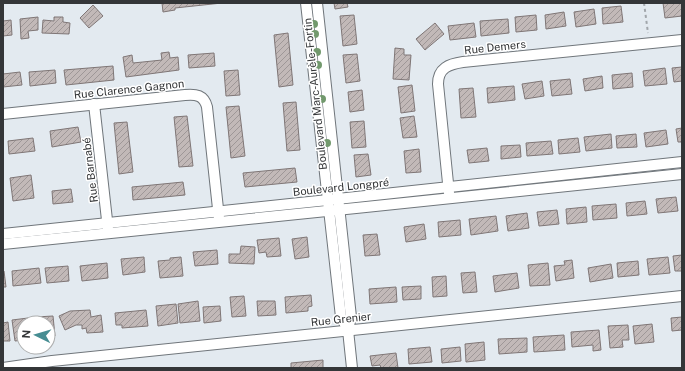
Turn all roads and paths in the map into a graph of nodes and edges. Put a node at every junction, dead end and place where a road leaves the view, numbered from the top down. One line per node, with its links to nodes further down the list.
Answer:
1 (306, 3): 12 (street, Boulevard Marc-Aurèle-Fortin)
2 (317, 3): 12 (street, Boulevard Marc-Aurèle-Fortin)
3 (644, 3): 4 (path)
4 (648, 34)
5 (682, 40): 10 (street, Rue Demers)
6 (94, 104): 7 (street, Rue Clarence Gagnon); 14 (street, Rue Clarence Gagnon); 16 (street, Rue Barnabé)
7 (3, 114)
8 (682, 162): 10 (street, Boulevard Longpré)
9 (682, 174): 11 (street, Boulevard Longpré)
10 (448, 187): 11 (street, Rue Demers); 12 (street, Boulevard Longpré)
11 (449, 199): 13 (street, Boulevard Longpré)
12 (333, 200): 13 (street, Boulevard Marc-Aurèle-Fortin); 14 (street, Boulevard Longpré)
13 (334, 210): 15 (street, Boulevard Longpré); 20 (street, Boulevard Marc-Aurèle-Fortin)
14 (218, 211): 15 (street, Rue Clarence Gagnon); 16 (street, Boulevard Longpré)
15 (219, 222): 16 (street, Boulevard Longpré)
16 (108, 228): 17 (street, Boulevard Longpré); 18 (street, Boulevard Longpré)
17 (3, 234)
18 (3, 244)
19 (682, 296): 20 (street, Rue Grenier)
20 (348, 330): 21 (street, Rue Grenier); 22 (street, Boulevard Marc-Aurèle-Fortin)
21 (3, 368)
22 (352, 368)

